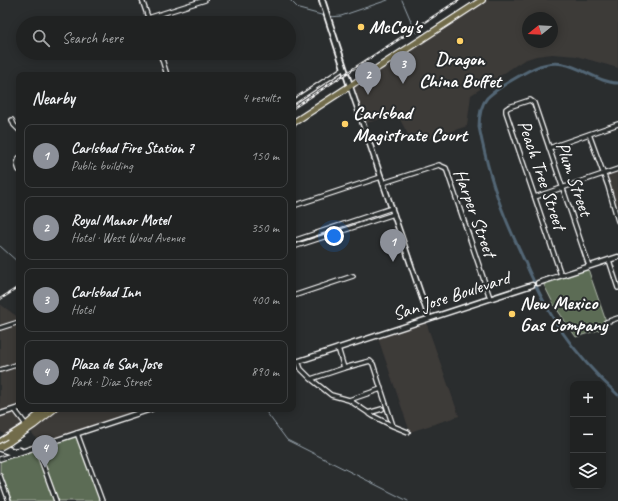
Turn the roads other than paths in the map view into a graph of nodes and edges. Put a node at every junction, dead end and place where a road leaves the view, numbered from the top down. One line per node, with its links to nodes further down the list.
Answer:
1 (142, 0): 5 (street)
2 (205, 0): 6 (street)
3 (322, 0): 8 (main road)
4 (482, 0): 10 (highway)
5 (147, 16)
6 (154, 16)
7 (162, 60): 9 (street)
8 (344, 68): 10 (main road); 11 (street)
9 (166, 72)
10 (350, 86): 14 (highway); 21 (street)
11 (296, 100)
12 (532, 101): 18 (street, Plum Street); 24 (street, Peach Tree Street)
13 (12, 120): 16 (street)
14 (296, 121)
15 (618, 124): 17 (street)
16 (16, 127)
17 (589, 134): 18 (street); 20 (street)
18 (549, 148): 23 (street, Plum Street)
19 (618, 169): 20 (street)
20 (603, 174): 23 (street); 28 (street)
21 (381, 177): 22 (street); 25 (street)
22 (383, 183): 26 (street); 40 (street, Harper Street)
23 (562, 187): 24 (street); 33 (street, Plum Street)
24 (535, 197): 34 (street, Peach Tree Street)
25 (296, 205)
26 (392, 208): 27 (street); 29 (street)
27 (394, 214): 30 (street); 41 (street)
28 (618, 221)
29 (296, 240)
30 (296, 246)
31 (618, 257): 32 (street, San Jose Boulevard)
32 (609, 260): 33 (street, San Jose Boulevard); 38 (street)
33 (589, 266): 34 (street, San Jose Boulevard)
34 (561, 275): 36 (street, San Jose Boulevard)
35 (353, 276): 39 (street)
36 (538, 283): 37 (street, San Jose Boulevard)
37 (532, 285): 40 (street, San Jose Boulevard)
38 (618, 288)
39 (296, 295)
40 (490, 298): 41 (street, San Jose Boulevard)
41 (429, 318): 46 (street, San Jose Boulevard)
42 (618, 318): 43 (street)
43 (606, 322)
44 (16, 323): 45 (street)
45 (0, 328)
46 (338, 348): 47 (street, San Jose Boulevard); 49 (street)
47 (298, 361): 51 (street)
48 (16, 365): 50 (street)
49 (344, 368): 51 (street); 52 (street)
50 (0, 370)
51 (311, 379): 53 (street)
52 (381, 389): 53 (street); 62 (street)
53 (349, 400): 60 (street)
54 (382, 408): 60 (street)
55 (16, 409): 61 (street)
56 (19, 412): 63 (street)
57 (42, 412): 63 (highway)
58 (50, 412): 63 (highway)
59 (142, 412): 65 (street)
60 (368, 413): 62 (street)
61 (0, 414)
62 (393, 426): 64 (street)
63 (27, 427): 66 (highway)
64 (408, 432)
65 (77, 433): 67 (street); 74 (street)
66 (2, 444): 68 (street); 69 (street)
67 (36, 446): 68 (street); 73 (street)
68 (25, 450): 69 (street)
69 (15, 454): 70 (street)
70 (0, 459)
71 (0, 476): 72 (street)
72 (9, 501)
73 (56, 501)
74 (102, 501)

